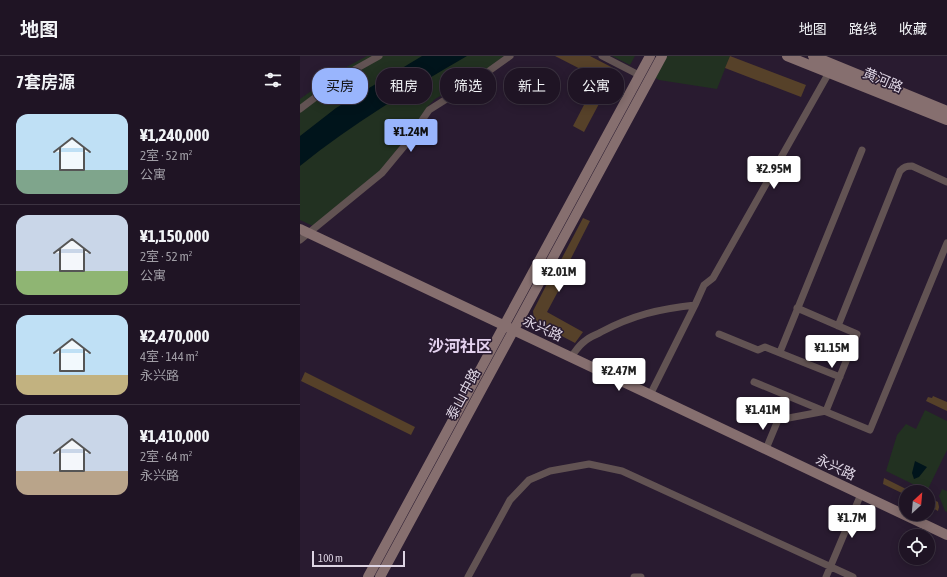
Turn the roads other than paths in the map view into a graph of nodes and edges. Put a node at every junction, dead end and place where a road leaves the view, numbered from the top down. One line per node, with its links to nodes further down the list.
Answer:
1 (378, 56): 10 (street)
2 (510, 56): 15 (street)
3 (602, 56): 9 (street)
4 (650, 56): 9 (main road, 泰山中路)
5 (662, 56): 22 (main road, 泰山中路)
6 (787, 56): 8 (main road, 黄河路)
7 (813, 56): 8 (main road, 黄河路)
8 (831, 68): 11 (main road, 黄河路); 12 (main road, 黄河路); 18 (street)
9 (639, 75): 20 (main road, 泰山中路)
10 (300, 109)
11 (947, 111)
12 (947, 120)
13 (862, 150): 19 (street)
14 (947, 182): 21 (street)
15 (304, 231): 16 (street); 20 (main road, 永兴路)
16 (300, 240)
17 (947, 244): 29 (street)
18 (695, 306): 25 (street); 28 (street)
19 (798, 308): 21 (street); 24 (street)
20 (504, 326): 22 (main road, 永兴路); 34 (main road, 泰山中路)
21 (838, 326): 26 (street)
22 (513, 330): 25 (main road, 永兴路); 35 (main road, 泰山中路)
23 (719, 334): 24 (street)
24 (780, 352): 26 (street)
25 (571, 357): 28 (main road, 永兴路)
26 (840, 377): 29 (street)
27 (754, 382): 29 (street)
28 (650, 395): 30 (main road, 永兴路)
29 (826, 411): 30 (street)
30 (766, 449): 31 (main road, 永兴路)
31 (861, 494): 32 (main road, 永兴路); 33 (street)
32 (947, 535)
33 (830, 566): 36 (street); 39 (street); 40 (street)
34 (368, 577)
35 (380, 577)
36 (468, 577)
37 (634, 577): 38 (street)
38 (641, 577)
39 (826, 577)
40 (853, 577)

